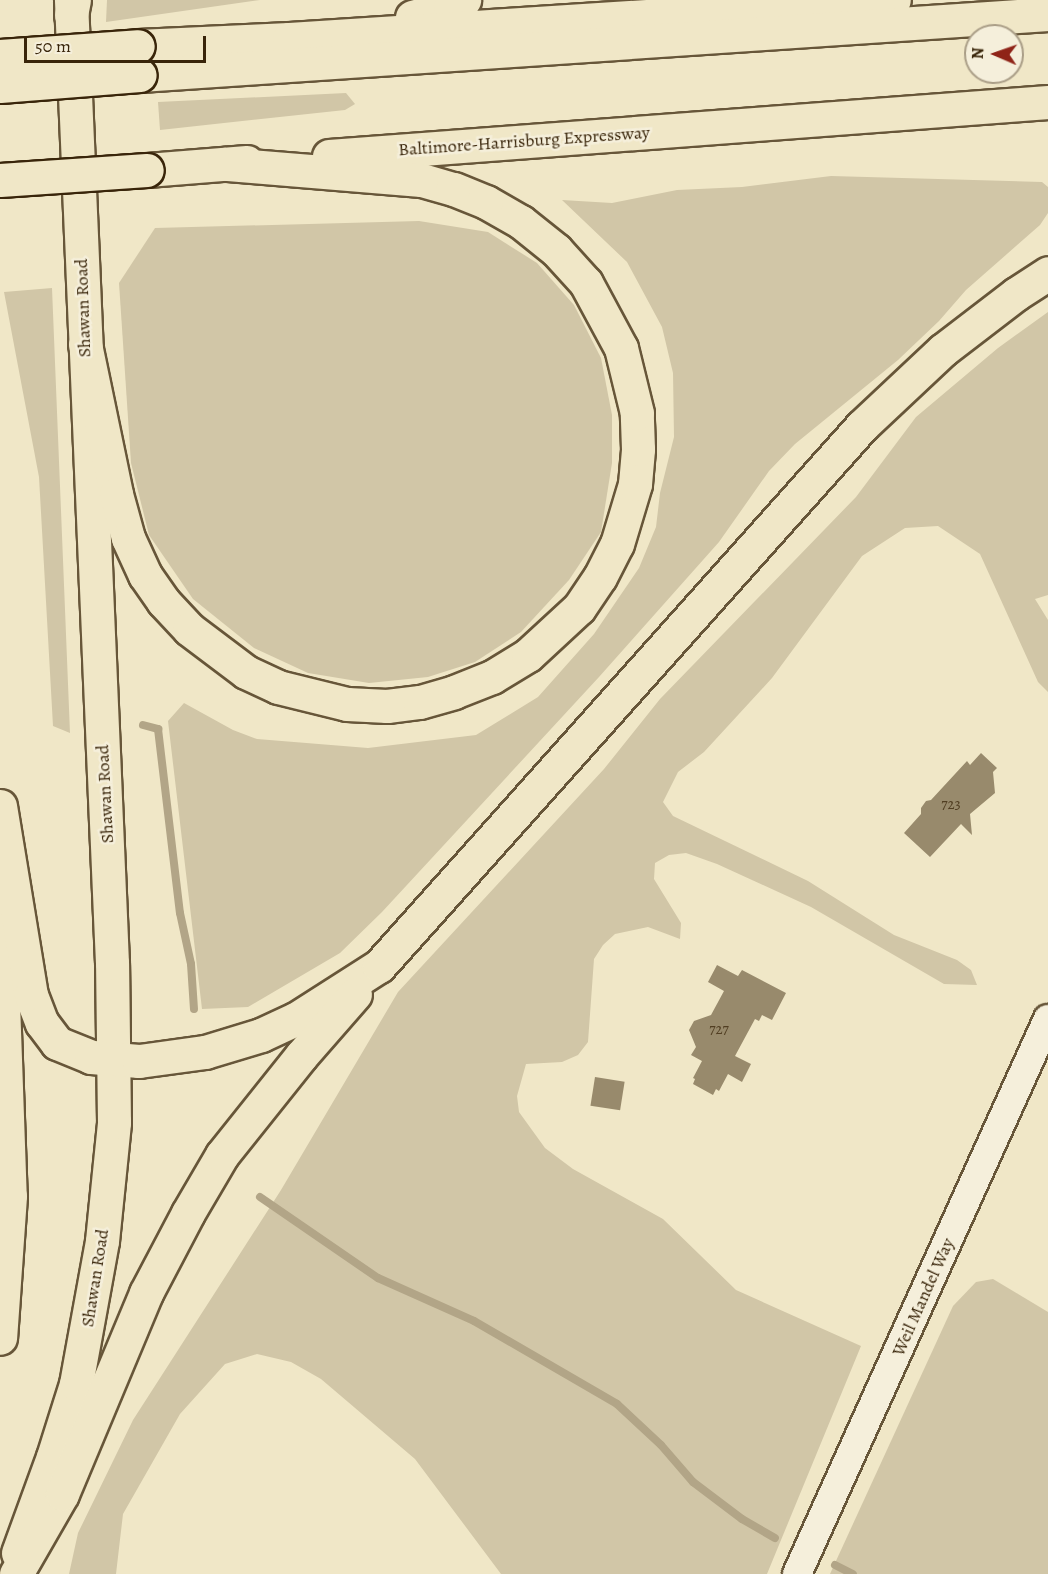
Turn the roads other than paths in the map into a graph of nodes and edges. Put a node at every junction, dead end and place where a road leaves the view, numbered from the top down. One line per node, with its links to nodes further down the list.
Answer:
1 (464, 0): 5 (main road)
2 (894, 0): 5 (main road)
3 (72, 5): 13 (main road, Shawan Road)
4 (1048, 14): 7 (main road)
5 (289, 39): 7 (main road)
6 (0, 56): 7 (main road, bridge)
7 (139, 61): 8 (main road, bridge)
8 (0, 86)
9 (1048, 102): 10 (main road, Baltimore-Harrisburg Expressway)
10 (225, 164): 11 (main road, Baltimore-Harrisburg Expressway, bridge); 13 (main road)
11 (0, 180)
12 (1048, 273): 16 (main road)
13 (85, 344): 18 (main road, Shawan Road)
14 (0, 806): 18 (main road)
15 (0, 916): 19 (main road)
16 (379, 966): 18 (main road); 21 (main road)
17 (1048, 1020): 22 (street, Weil Mandel Way)
18 (116, 1061): 20 (main road, Shawan Road)
19 (0, 1338)
20 (10, 1574)
21 (16, 1574)
22 (797, 1574)

